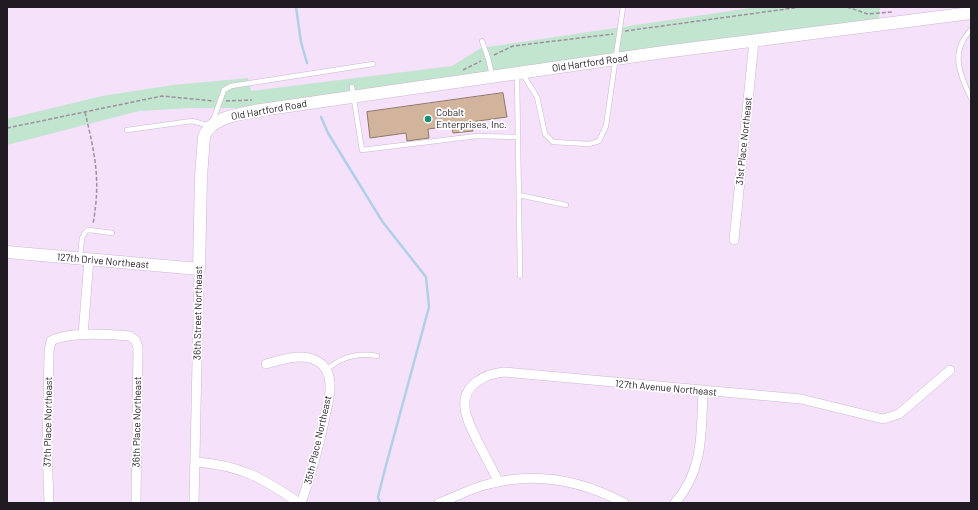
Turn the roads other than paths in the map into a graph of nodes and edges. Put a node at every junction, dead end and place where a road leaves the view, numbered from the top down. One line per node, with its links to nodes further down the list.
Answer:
1 (623, 7): 6 (lane)
2 (971, 13): 5 (street, Old Hartford Road)
3 (971, 30): 11 (lane)
4 (482, 41): 9 (lane)
5 (754, 41): 6 (street, Old Hartford Road); 18 (street, 31st Place Northeast)
6 (616, 59): 8 (street, Old Hartford Road); 8 (lane)
7 (373, 64): 12 (lane)
8 (519, 73): 9 (street, Old Hartford Road); 14 (lane)
9 (492, 77): 10 (street, Old Hartford Road)
10 (352, 92): 12 (street, Old Hartford Road); 14 (lane)
11 (971, 98)
12 (211, 126): 13 (lane); 21 (street, 36th Street Northeast)
13 (127, 130)
14 (518, 137): 15 (lane)
15 (519, 195): 16 (lane); 22 (lane)
16 (566, 205)
17 (112, 232): 20 (lane)
18 (734, 240)
19 (7, 252): 20 (street, 127th Drive Northeast)
20 (84, 259): 21 (street, 127th Drive Northeast); 23 (street)
21 (199, 269): 29 (street, 36th Street Northeast)
22 (520, 276)
23 (83, 335): 32 (street, 37th Place Northeast); 33 (street, 36th Place Northeast)
24 (377, 356): 26 (lane)
25 (266, 364): 26 (street)
26 (326, 370): 35 (street, 35th Place Northeast)
27 (950, 370): 28 (street, 127th Avenue Northeast)
28 (703, 391): 30 (street, 127th Avenue Northeast); 37 (street)
29 (195, 462): 34 (street, 36th Street Northeast); 35 (street)
30 (498, 481): 31 (street); 36 (street)
31 (442, 502)
32 (49, 503)
33 (136, 503)
34 (194, 503)
35 (300, 503)
36 (624, 503)
37 (675, 503)

